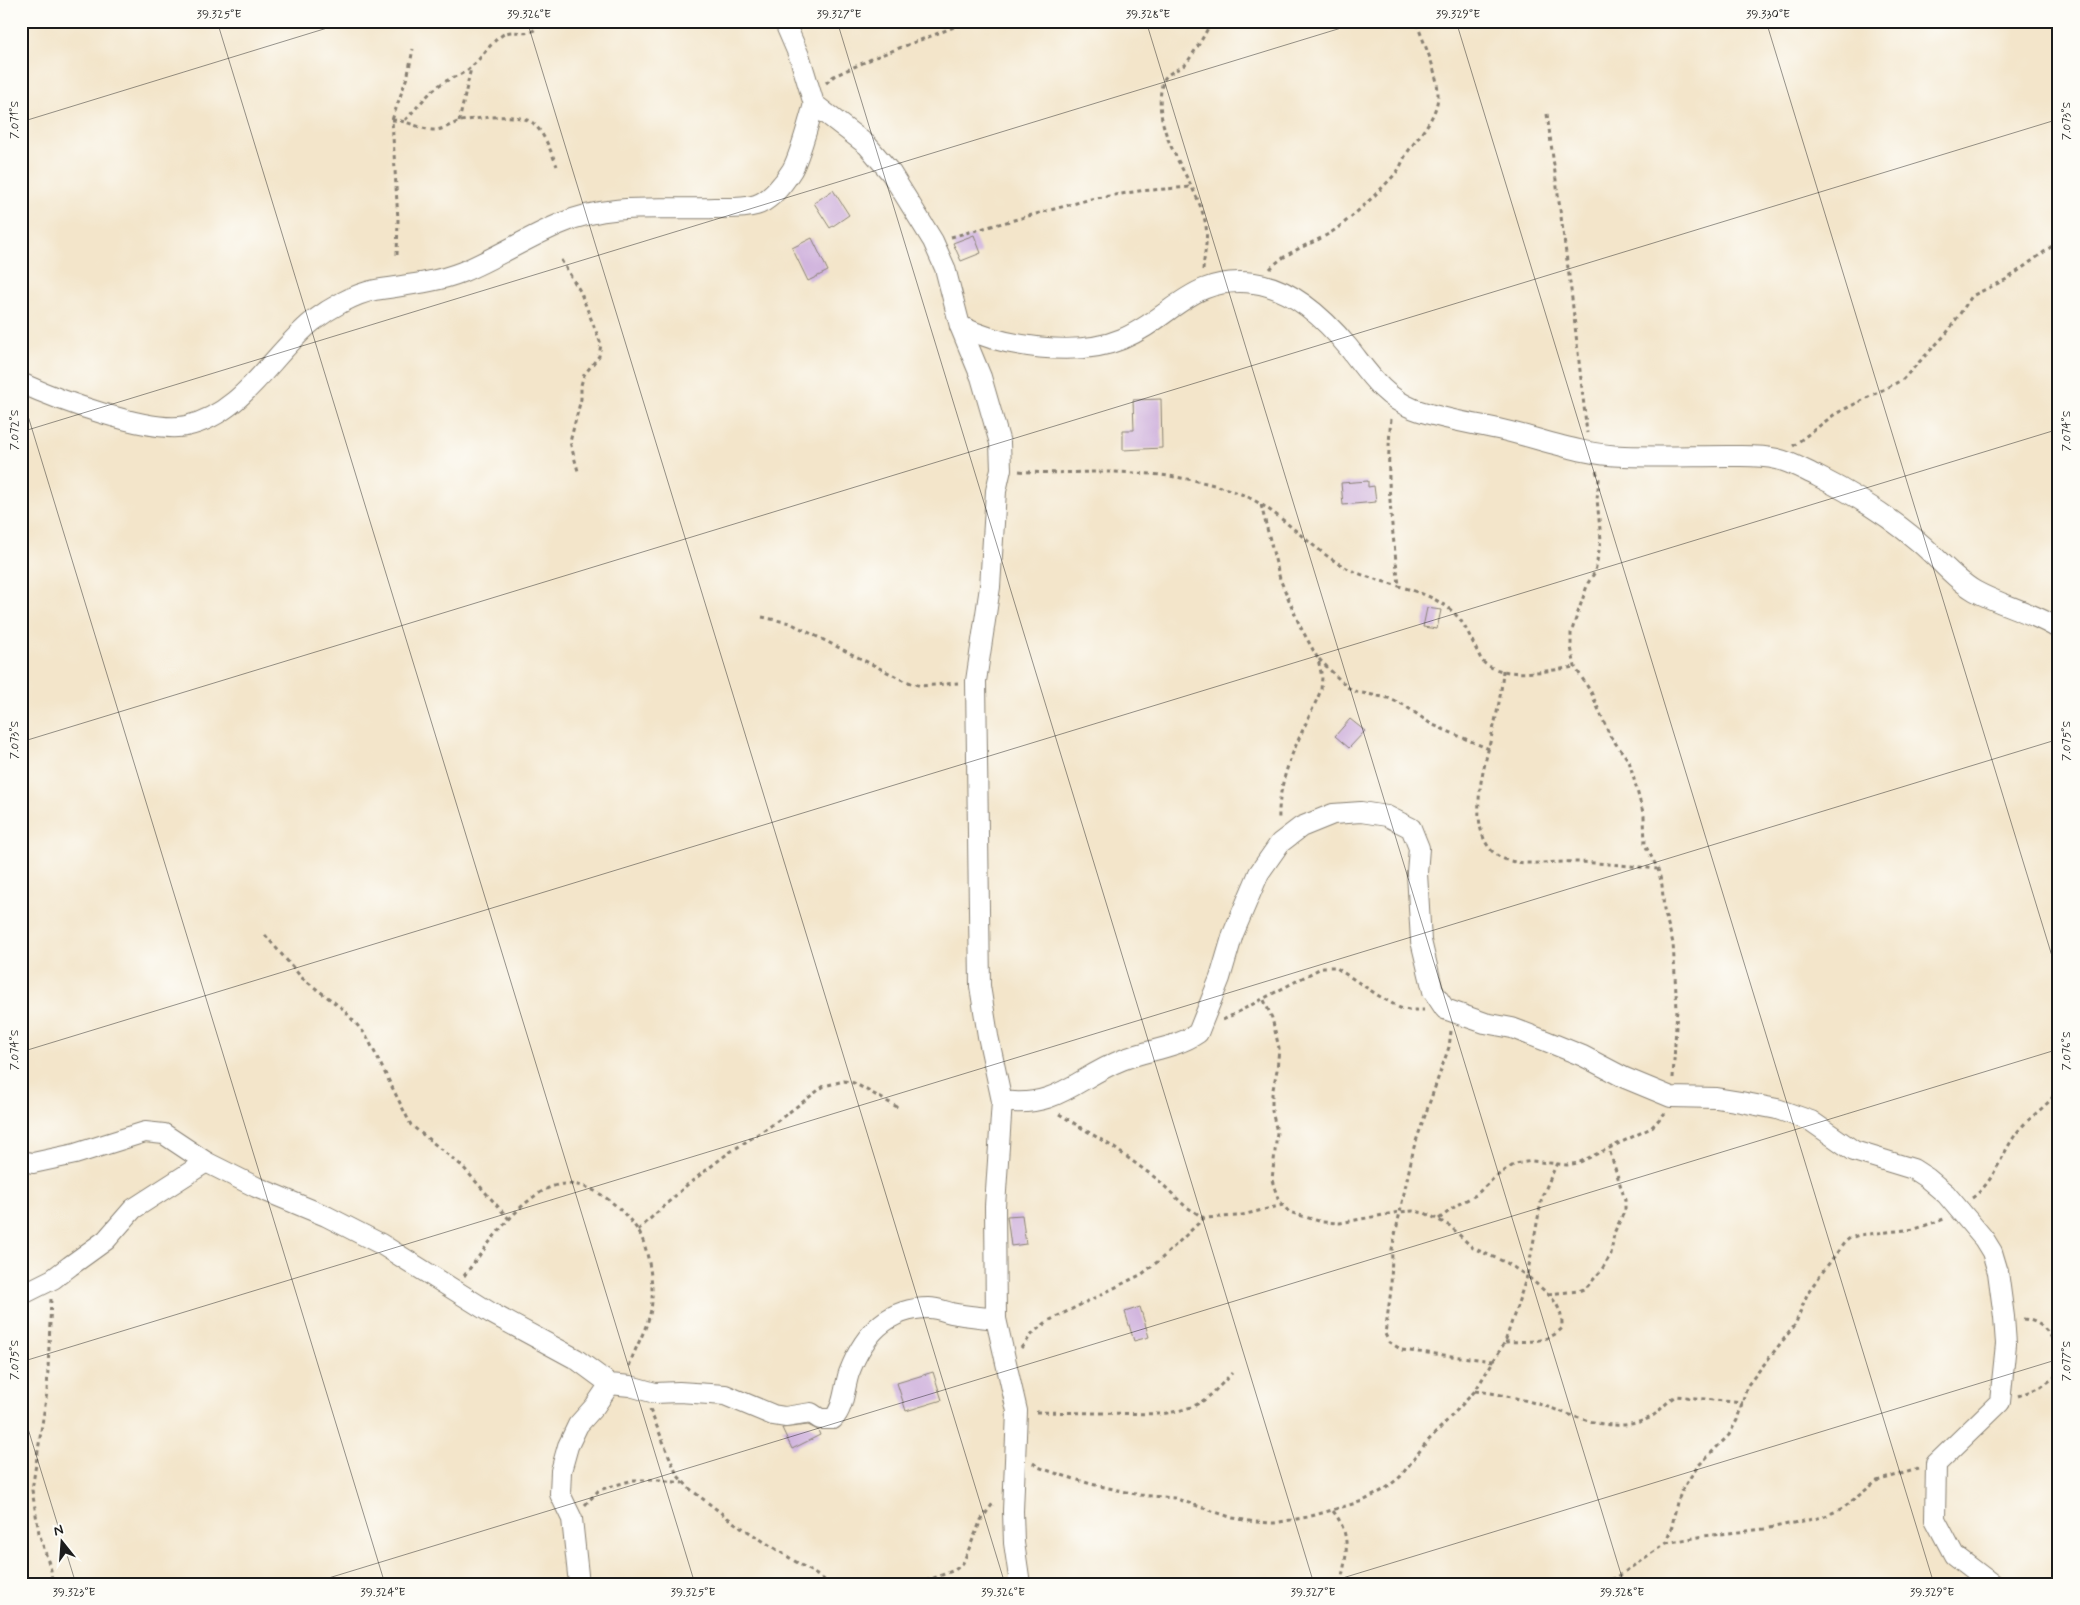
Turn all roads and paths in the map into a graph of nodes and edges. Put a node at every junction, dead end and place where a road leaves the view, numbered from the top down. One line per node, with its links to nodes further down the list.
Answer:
1 (541, 21): 7 (path)
2 (784, 21): 8 (street)
3 (970, 21): 8 (path)
4 (1211, 21): 14 (path)
5 (1416, 21): 19 (path)
6 (413, 49): 10 (path)
7 (471, 68): 11 (path); 12 (path)
8 (814, 104): 16 (street); 22 (street)
9 (1547, 114): 24 (path)
10 (392, 120): 11 (path); 17 (path)
11 (405, 120): 12 (path)
12 (459, 122): 13 (path)
13 (557, 166)
14 (1190, 187): 16 (path); 20 (path)
15 (2059, 239): 25 (path)
16 (933, 241): 21 (street)
17 (398, 255)
18 (561, 260): 27 (path)
19 (1258, 284): 20 (street); 23 (street)
20 (1202, 288): 21 (street)
21 (960, 326): 26 (street)
22 (21, 383)
23 (1393, 398): 24 (street); 29 (path)
24 (1589, 452): 25 (street); 33 (path)
25 (1777, 458): 31 (street)
26 (1002, 469): 28 (path); 35 (street)
27 (578, 471)
28 (1261, 504): 29 (path); 32 (path)
29 (1399, 585): 34 (path)
30 (762, 617): 35 (path)
31 (2059, 629)
32 (1318, 659): 36 (path); 37 (path)
33 (1575, 667): 34 (path); 38 (path)
34 (1503, 670): 36 (path)
35 (976, 681): 45 (street)
36 (1489, 749): 38 (path)
37 (1280, 843): 41 (street); 42 (street)
38 (1658, 869): 44 (path)
39 (264, 935): 56 (path)
40 (1264, 1000): 41 (path); 42 (path); 52 (path)
41 (1449, 1011): 44 (street); 54 (path)
42 (1198, 1033): 46 (street)
43 (2059, 1088): 53 (path)
44 (1671, 1097): 48 (path); 53 (street)
45 (1002, 1101): 46 (street); 65 (street)
46 (1039, 1101): 55 (path)
47 (898, 1108): 58 (path)
48 (1609, 1149): 51 (path); 62 (path)
49 (21, 1161): 50 (street)
50 (206, 1162): 60 (street); 61 (street)
51 (1557, 1163): 57 (path); 59 (path)
52 (1283, 1205): 54 (path); 55 (path)
53 (1960, 1210): 64 (street); 76 (path)
54 (1398, 1212): 57 (path); 68 (path)
55 (1204, 1218): 69 (path)
56 (509, 1219): 58 (path); 61 (path)
57 (1439, 1219): 59 (path)
58 (638, 1230): 73 (path)
59 (1527, 1276): 62 (path); 66 (path)
60 (53, 1279): 63 (street); 86 (path)
61 (453, 1290): 72 (street)
62 (1547, 1294): 66 (path)
63 (21, 1295)
64 (2004, 1317): 67 (path); 75 (street)
65 (996, 1318): 69 (street); 73 (street)
66 (1505, 1342): 68 (path)
67 (2059, 1353)
68 (1494, 1361): 74 (path)
69 (1008, 1364): 77 (street)
70 (1232, 1373): 77 (path)
71 (2059, 1374): 75 (path)
72 (610, 1384): 73 (street); 83 (street)
73 (635, 1388): 80 (path)
74 (1475, 1391): 76 (path); 82 (path)
75 (2000, 1402): 79 (street)
76 (1743, 1403): 84 (path)
77 (1017, 1411): 78 (street)
78 (1017, 1446): 82 (path); 90 (street)
79 (1936, 1464): 84 (path); 94 (street)
80 (684, 1483): 83 (path); 88 (path)
81 (998, 1496): 89 (path)
82 (1333, 1511): 91 (path)
83 (572, 1519): 87 (street)
84 (1666, 1544): 85 (path)
85 (1616, 1578): 92 (path); 93 (path)
86 (52, 1584)
87 (579, 1584)
88 (831, 1584)
89 (918, 1584)
90 (1020, 1584)
91 (1340, 1584)
92 (1596, 1584)
93 (1616, 1584)
94 (1992, 1584)

